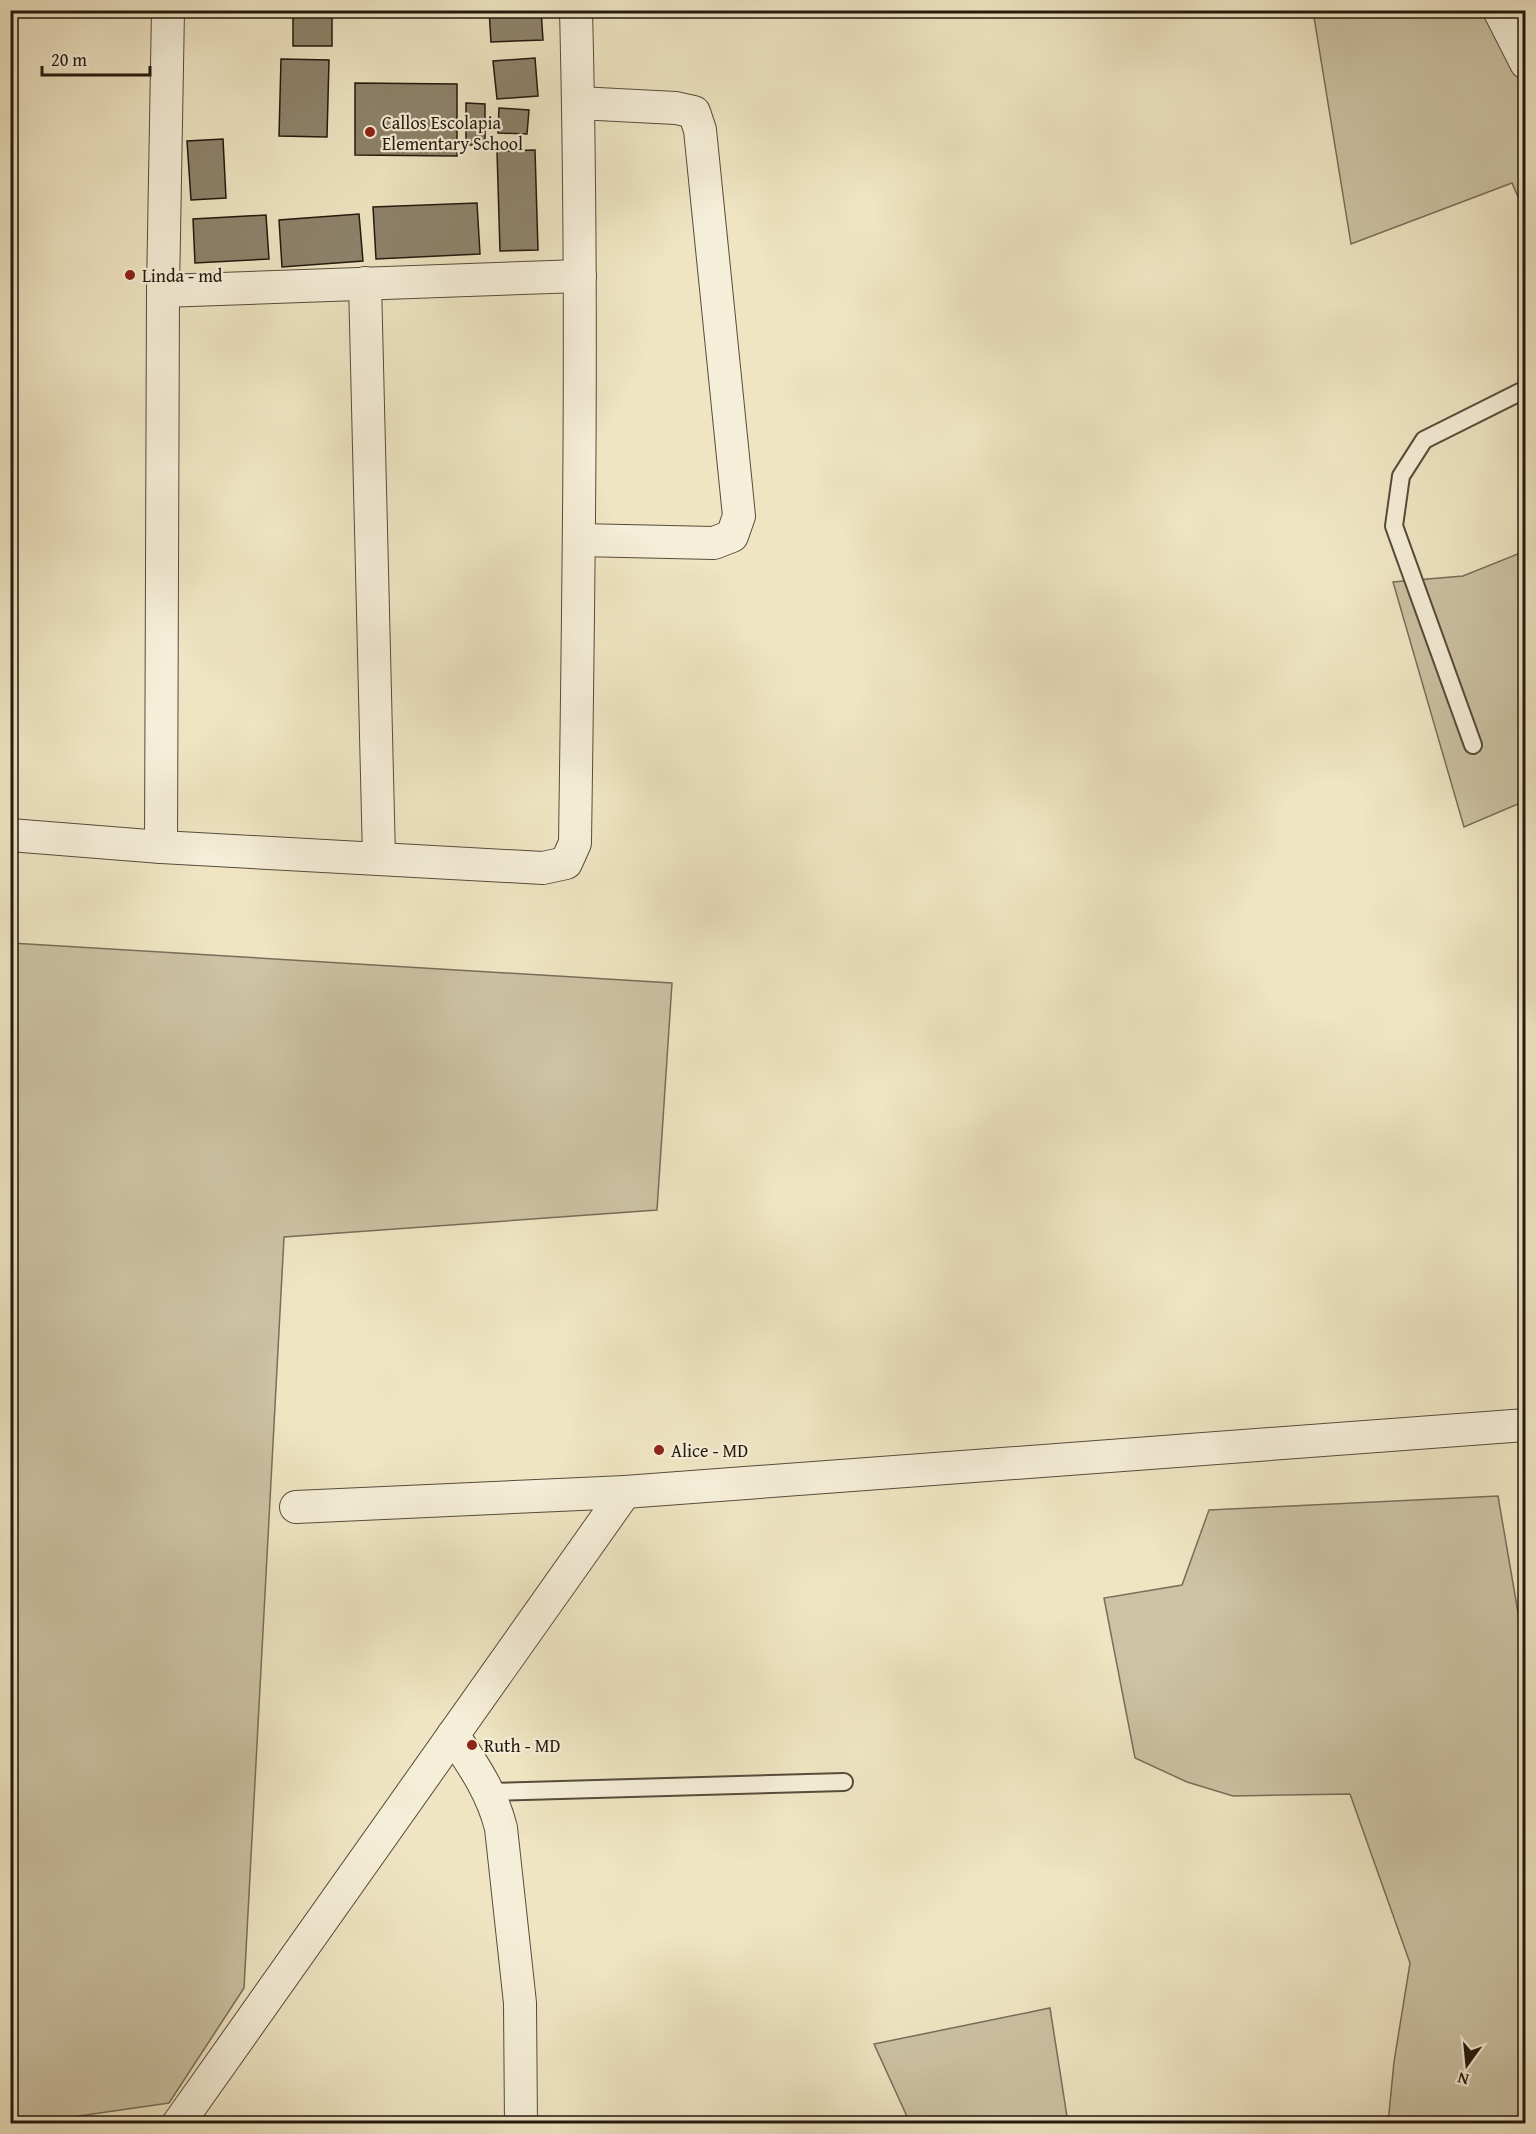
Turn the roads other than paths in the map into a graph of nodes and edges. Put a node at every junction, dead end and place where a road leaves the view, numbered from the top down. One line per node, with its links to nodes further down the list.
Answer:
1 (168, 10): 8 (street)
2 (576, 10): 5 (street)
3 (1499, 10): 4 (street)
4 (1526, 63)
5 (578, 103): 6 (street); 10 (street)
6 (580, 276): 7 (street); 10 (street)
7 (365, 283): 8 (street); 14 (street)
8 (163, 291): 13 (street)
9 (1526, 388): 11 (lane)
10 (579, 540): 14 (street)
11 (1473, 745)
12 (10, 835): 13 (street)
13 (160, 847): 14 (street)
14 (379, 858)
15 (1526, 1425): 16 (street)
16 (625, 1492): 17 (street); 18 (street)
17 (296, 1507)
18 (453, 1735): 20 (street); 21 (street)
19 (844, 1782): 20 (lane)
20 (489, 1792): 22 (street)
21 (178, 2124)
22 (521, 2124)

